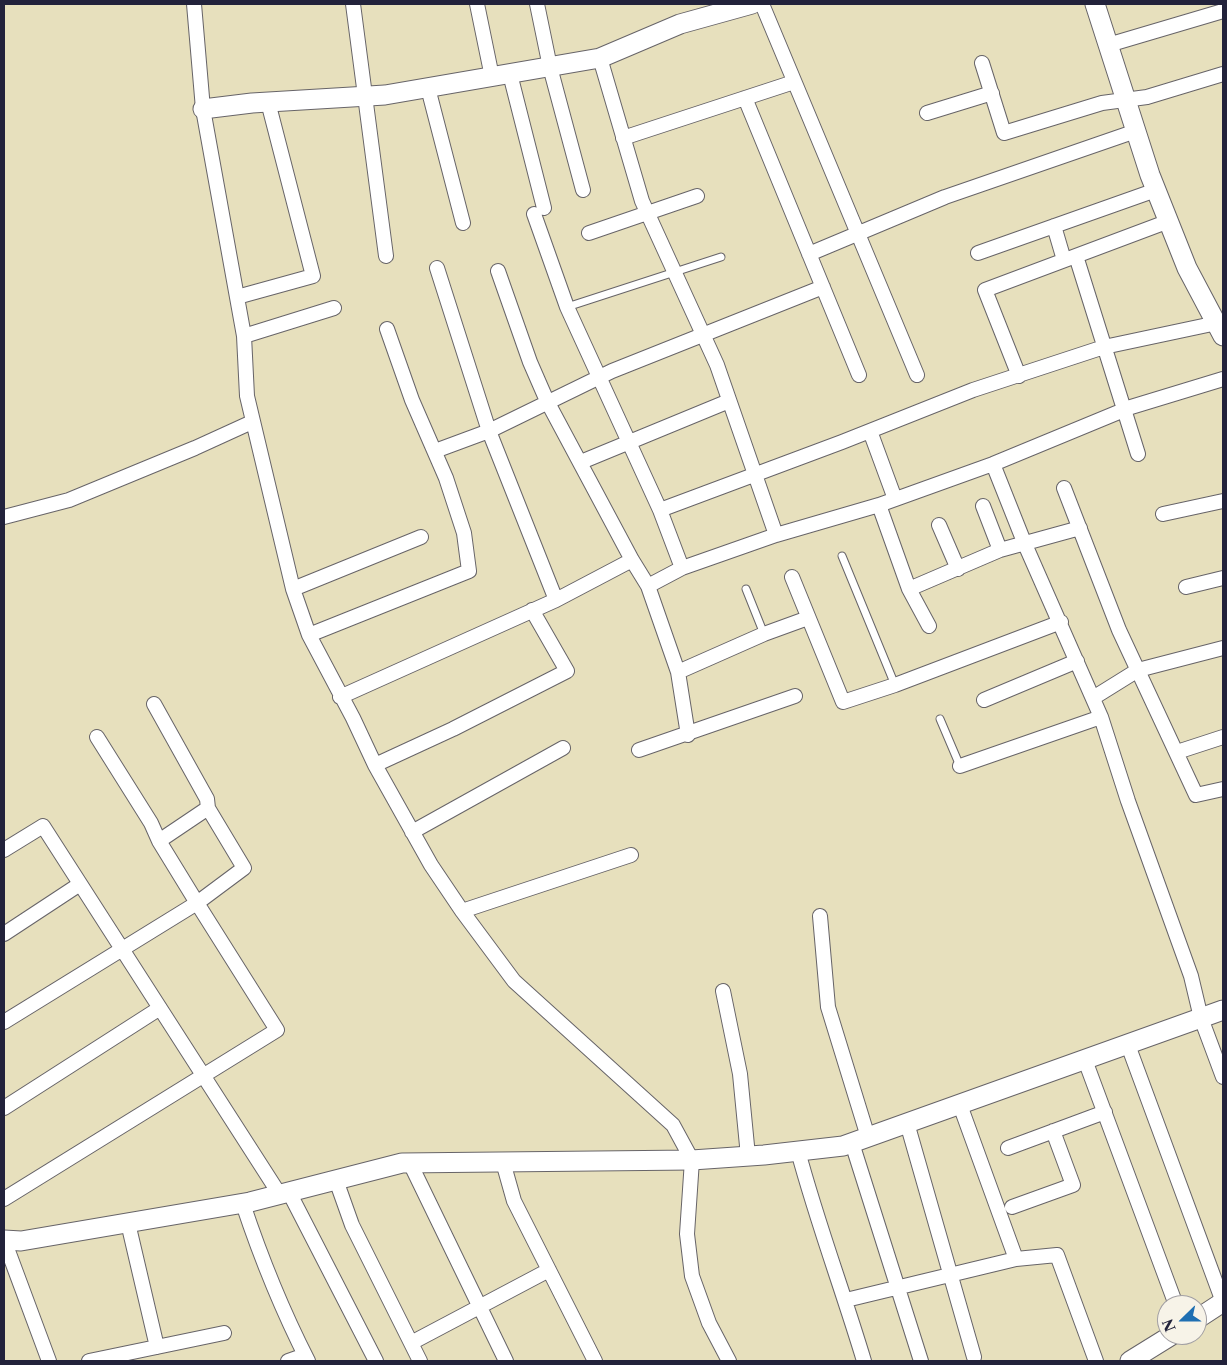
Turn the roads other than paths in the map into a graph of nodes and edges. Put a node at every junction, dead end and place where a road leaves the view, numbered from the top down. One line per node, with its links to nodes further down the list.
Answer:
1 (194, 4): 22 (street)
2 (352, 4): 18 (street)
3 (477, 4): 14 (street)
4 (537, 4): 12 (street)
5 (752, 4): 10 (street)
6 (762, 4): 15 (street)
7 (1095, 4): 9 (street)
8 (1223, 11): 9 (street)
9 (1108, 45): 20 (street)
10 (600, 58): 12 (street); 25 (street)
11 (982, 63): 17 (street)
12 (550, 67): 14 (street); 26 (street)
13 (1223, 74): 20 (street)
14 (501, 75): 16 (street); 45 (street)
15 (794, 82): 19 (street); 34 (street)
16 (428, 88): 18 (street); 31 (street)
17 (992, 93): 20 (street); 23 (street)
18 (365, 96): 21 (street); 37 (street)
19 (745, 98): 25 (street); 36 (street)
20 (1126, 100): 24 (street)
21 (268, 102): 22 (street); 44 (street)
22 (203, 110): 44 (street)
23 (927, 113)
24 (1136, 131): 27 (street); 34 (street)
25 (623, 138): 29 (street)
26 (583, 190)
27 (1156, 190): 30 (street); 32 (street)
28 (697, 196): 29 (street)
29 (648, 213): 33 (street); 42 (street)
30 (1169, 221): 39 (street); 48 (street)
31 (462, 223)
32 (1054, 226): 35 (street); 39 (street)
33 (589, 233)
34 (859, 234): 36 (street); 52 (street)
35 (978, 252)
36 (809, 254): 43 (street)
37 (386, 256)
38 (721, 257): 42 (lane)
39 (1070, 258): 51 (street); 54 (street)
40 (437, 268): 62 (street)
41 (498, 271): 57 (street)
42 (674, 271): 45 (lane); 49 (street)
43 (823, 287): 49 (street); 53 (street)
44 (237, 297): 50 (street)
45 (567, 307): 55 (street)
46 (334, 308): 50 (street)
47 (386, 329): 64 (street)
48 (1220, 329): 51 (street)
49 (703, 334): 55 (street); 58 (street)
50 (244, 336): 60 (street)
51 (1104, 347): 54 (street); 59 (street)
52 (918, 375)
53 (860, 376)
54 (1019, 376): 61 (street)
55 (600, 378): 57 (street); 63 (street)
56 (1223, 379): 59 (street)
57 (547, 401): 62 (street); 66 (street)
58 (729, 401): 63 (street); 68 (street)
59 (1124, 412): 65 (street); 67 (street)
60 (252, 422): 76 (street); 91 (street)
61 (870, 430): 68 (street); 70 (street)
62 (488, 431): 64 (street); 94 (street)
63 (629, 441): 66 (street); 74 (street)
64 (435, 451): 100 (street)
65 (1138, 454)
66 (581, 462): 84 (street)
67 (994, 464): 70 (street); 81 (street)
68 (754, 474): 74 (street); 79 (street)
69 (1064, 488): 78 (street)
70 (895, 499): 72 (street)
71 (1223, 500): 75 (street)
72 (879, 505): 79 (street); 92 (street)
73 (983, 506): 82 (street)
74 (660, 510): 85 (street)
75 (1163, 514)
76 (4, 517)
77 (939, 524): 86 (street)
78 (1080, 528): 81 (street); 103 (street)
79 (776, 535): 85 (street)
80 (421, 537): 91 (street)
81 (1024, 542): 82 (street); 97 (street)
82 (1000, 550): 86 (street)
83 (842, 556): 105 (lane)
84 (632, 560): 89 (street); 94 (street)
85 (682, 568): 89 (street)
86 (958, 569): 92 (street)
87 (792, 577): 96 (street)
88 (1223, 578): 90 (street)
89 (648, 586): 104 (street)
90 (1186, 587)
91 (293, 589): 100 (street)
92 (909, 589): 98 (street)
93 (746, 590): 99 (lane)
94 (556, 600): 95 (street)
95 (532, 610): 107 (street); 119 (street)
96 (808, 618): 99 (street); 105 (street)
97 (1061, 622): 102 (street); 105 (street)
98 (929, 626)
99 (764, 634): 104 (street)
100 (309, 635): 107 (street)
101 (1223, 648): 103 (street)
102 (1077, 661): 108 (street); 109 (street)
103 (1138, 670): 108 (street); 118 (street)
104 (678, 672): 113 (street)
105 (895, 685)
106 (795, 696): 113 (street)
107 (340, 697): 119 (street)
108 (1093, 698): 111 (street)
109 (984, 700)
110 (154, 704): 122 (street)
111 (1101, 717): 120 (street); 136 (street)
112 (940, 718): 120 (lane)
113 (688, 735): 117 (street)
114 (96, 737): 124 (street)
115 (1223, 737): 118 (street)
116 (563, 748): 123 (street)
117 (639, 750)
118 (1177, 752): 121 (street)
119 (375, 765): 123 (street)
120 (960, 766)
121 (1223, 789)
122 (208, 808): 124 (street); 128 (street)
123 (412, 832): 129 (street)
124 (158, 841): 128 (street)
125 (4, 850): 127 (street)
126 (631, 855): 129 (street)
127 (80, 884): 131 (street); 132 (street)
128 (197, 903): 132 (street); 140 (street)
129 (462, 912): 151 (street)
130 (820, 916): 147 (street)
131 (4, 934)
132 (122, 949): 134 (street); 137 (street)
133 (723, 991): 150 (street)
134 (160, 1008): 140 (street); 143 (street)
135 (1223, 1010): 136 (street)
136 (1201, 1018): 138 (street); 141 (street)
137 (4, 1022)
138 (1128, 1045): 139 (street); 167 (street)
139 (1085, 1060): 142 (street); 144 (street)
140 (202, 1075): 155 (street); 156 (street)
141 (1223, 1077)
142 (960, 1105): 145 (street); 161 (street)
143 (4, 1108)
144 (1105, 1112): 146 (street); 165 (street)
145 (907, 1123): 147 (street); 163 (street)
146 (1053, 1131): 148 (street); 158 (street)
147 (860, 1140): 149 (street); 164 (street)
148 (1008, 1148)
149 (798, 1151): 150 (street); 166 (street)
150 (748, 1156): 151 (street)
151 (692, 1160): 152 (street); 183 (street)
152 (502, 1162): 153 (street); 162 (street)
153 (410, 1163): 154 (street); 168 (street)
154 (336, 1180): 155 (street); 171 (street)
155 (284, 1194): 157 (street); 179 (street)
156 (4, 1198)
157 (243, 1204): 159 (street); 175 (street)
158 (1012, 1207)
159 (128, 1223): 160 (street); 173 (street)
160 (4, 1240): 176 (street)
161 (1016, 1259): 163 (street); 186 (street)
162 (549, 1270): 168 (street); 182 (street)
163 (949, 1275): 164 (street); 174 (street)
164 (897, 1286): 166 (street); 185 (street)
165 (1172, 1295)
166 (846, 1300): 184 (street)
167 (1223, 1302): 169 (street)
168 (480, 1306): 171 (street); 181 (street)
169 (1207, 1312)
170 (224, 1333): 173 (street)
171 (411, 1343): 180 (street)
172 (1157, 1344): 187 (street)
173 (157, 1347): 177 (street)
174 (974, 1357)
175 (306, 1358): 178 (street)
176 (49, 1361)
177 (90, 1361)
178 (288, 1361)
179 (376, 1361)
180 (420, 1361)
181 (506, 1361)
182 (595, 1361)
183 (729, 1361)
184 (864, 1361)
185 (921, 1361)
186 (1096, 1361)
187 (1130, 1361)

